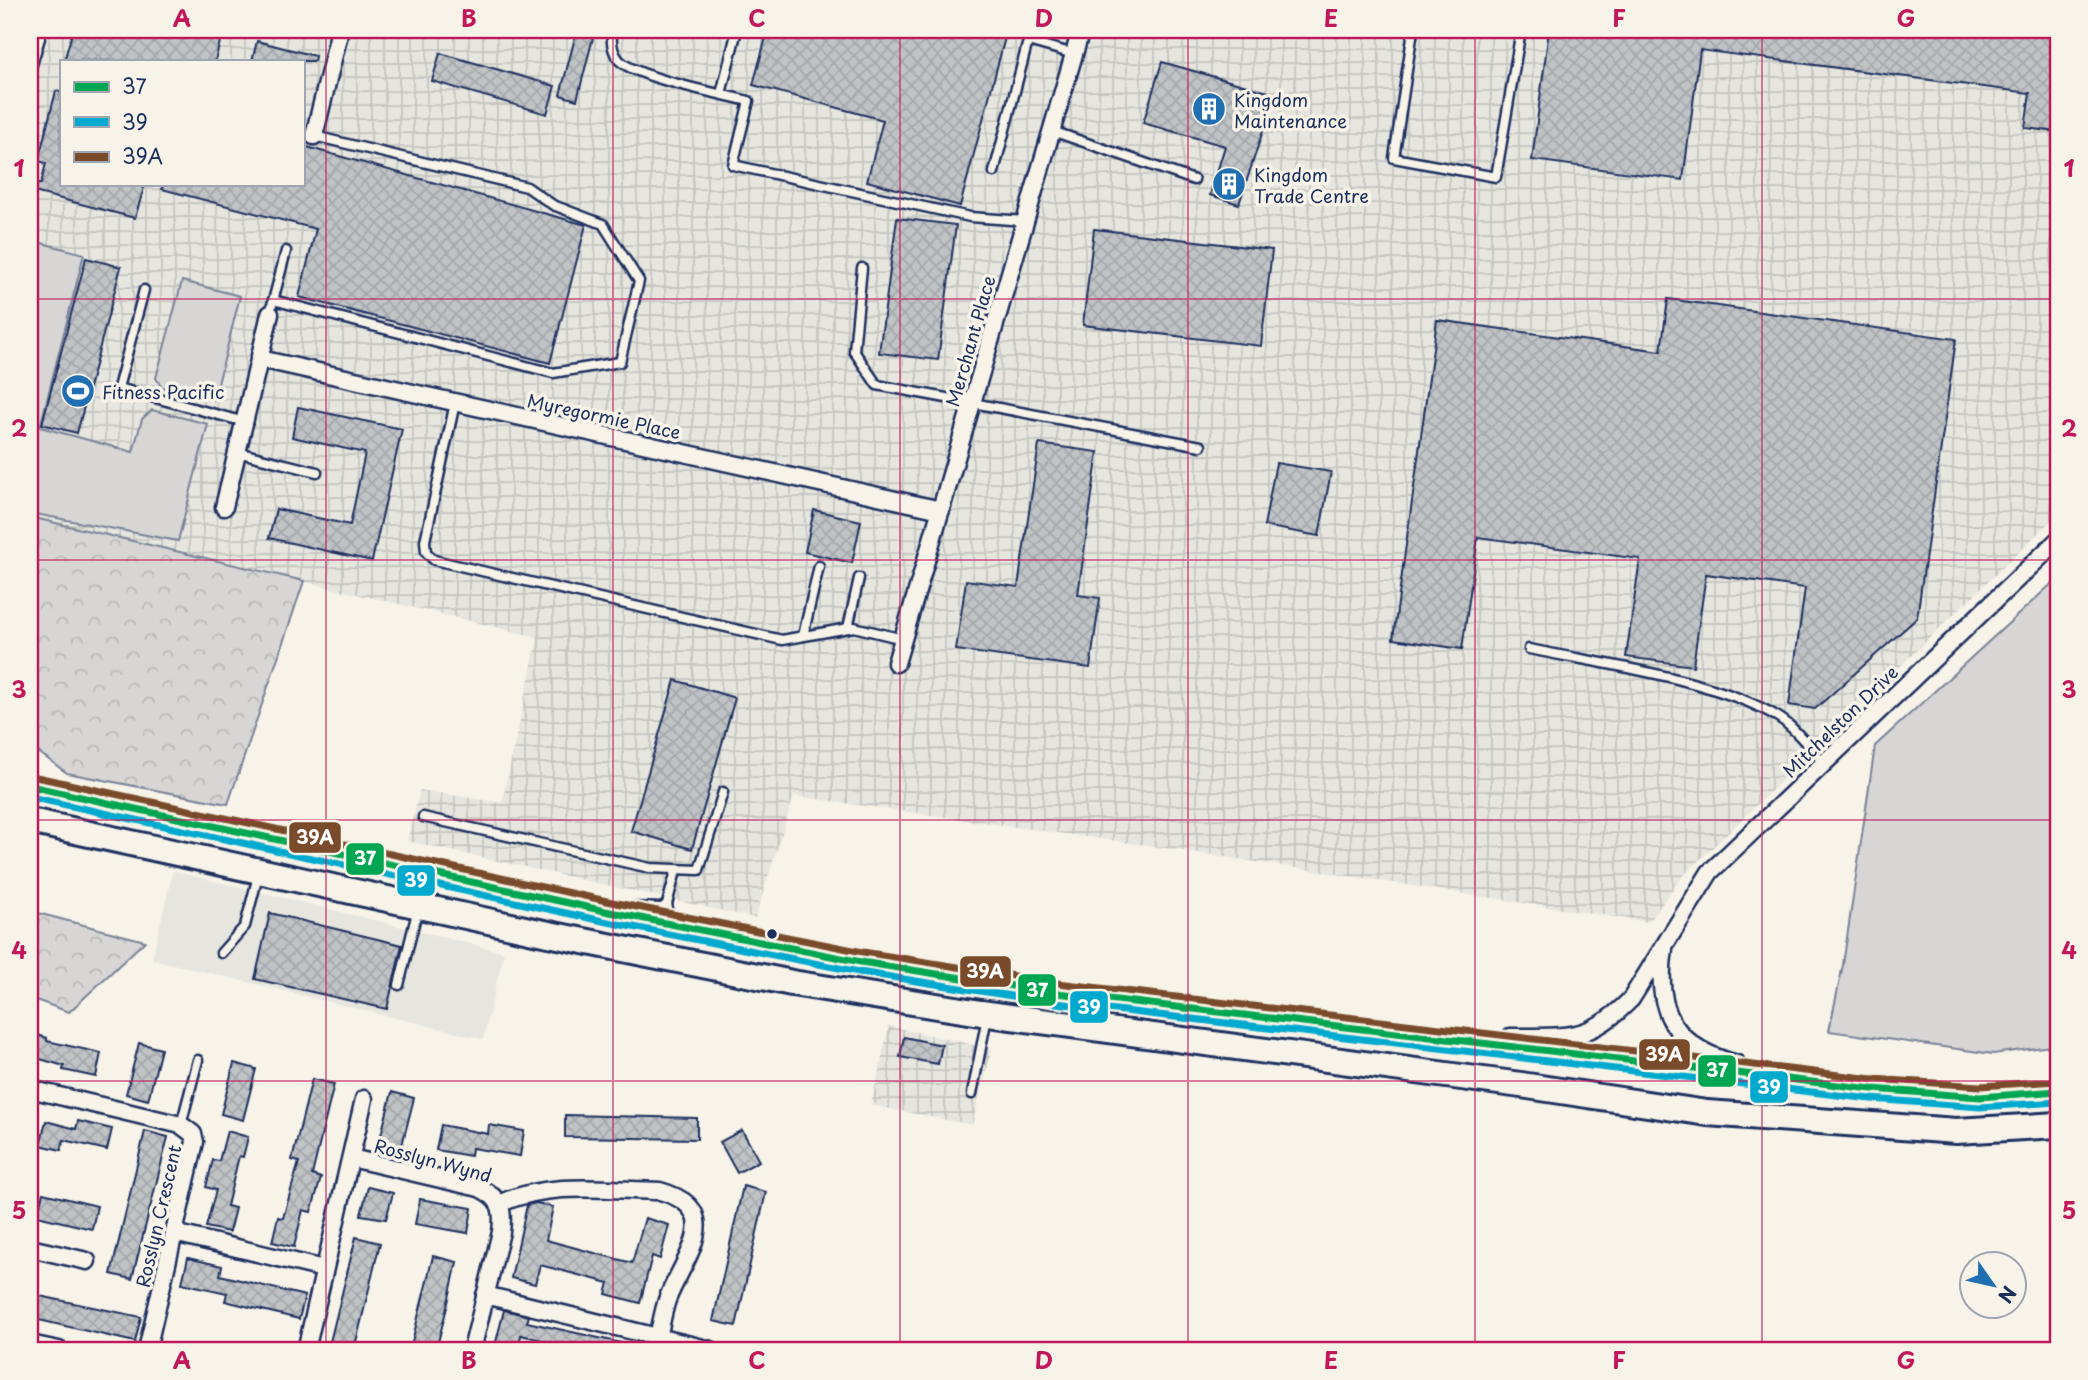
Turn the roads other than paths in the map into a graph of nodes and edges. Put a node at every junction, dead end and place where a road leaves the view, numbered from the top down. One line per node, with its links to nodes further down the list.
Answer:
1 (341, 30): 14 (street)
2 (612, 30): 12 (lane)
3 (737, 30): 12 (lane)
4 (1031, 30): 9 (lane)
5 (1081, 30): 10 (street, Merchant Place)
6 (1413, 30): 7 (lane)
7 (1521, 30)
8 (30, 35): 11 (lane)
9 (1028, 41): 10 (lane); 15 (lane)
10 (1074, 54): 13 (street, Merchant Place)
11 (30, 71)
12 (721, 94): 17 (lane)
13 (1052, 131): 16 (lane); 17 (street, Merchant Place)
14 (314, 136): 21 (lane)
15 (994, 172)
16 (1194, 180)
17 (1026, 221): 24 (street, Merchant Place)
18 (286, 251): 21 (lane)
19 (862, 268): 24 (lane)
20 (144, 290): 25 (lane)
21 (272, 307): 22 (street)
22 (260, 359): 23 (street, Myregormie Place); 25 (street)
23 (455, 403): 30 (street, Myregormie Place); 35 (lane)
24 (972, 405): 26 (lane); 30 (street, Merchant Place)
25 (245, 422): 27 (street)
26 (1201, 446)
27 (237, 452): 28 (lane); 29 (street)
28 (317, 472)
29 (224, 507)
30 (941, 510): 36 (street, Merchant Place)
31 (2058, 540): 39 (street, Mitchelston Drive)
32 (819, 566): 35 (lane)
33 (859, 578): 34 (lane)
34 (848, 628): 35 (lane); 36 (lane)
35 (803, 636)
36 (904, 639): 38 (street, Merchant Place)
37 (1529, 649): 39 (lane)
38 (896, 663)
39 (1824, 763): 50 (street, Mitchelston Drive)
40 (30, 786): 48 (main road)
41 (723, 792): 45 (lane)
42 (423, 817): 45 (lane)
43 (30, 821): 44 (main road)
44 (260, 869): 47 (main road); 51 (lane)
45 (676, 871): 46 (lane)
46 (667, 904): 48 (lane); 49 (lane)
47 (419, 905): 52 (lane); 53 (main road)
48 (613, 913): 49 (main road)
49 (683, 927): 54 (main road)
50 (1665, 943): 54 (street, Mitchelston Drive); 57 (street)
51 (221, 953)
52 (399, 985)
53 (987, 1014): 59 (lane); 62 (main road)
54 (1426, 1038): 57 (main road)
55 (198, 1060): 61 (lane)
56 (30, 1089): 61 (street, Rosslyn Crescent)
57 (1872, 1089): 58 (main road)
58 (2058, 1091)
59 (972, 1094)
60 (364, 1099): 63 (street, Rosslyn Wynd)
61 (181, 1125): 65 (street, Rosslyn Crescent)
62 (2058, 1125)
63 (351, 1158): 64 (street, Rosslyn Wynd); 68 (street, Rosslyn Wynd)
64 (501, 1203): 69 (street); 70 (street)
65 (174, 1233): 68 (street); 74 (street, Rosslyn Crescent)
66 (30, 1248): 67 (street)
67 (87, 1261)
68 (324, 1269): 72 (street, Rosslyn Wynd)
69 (485, 1295): 70 (street); 75 (street)
70 (658, 1337): 76 (street)
71 (30, 1344): 73 (street)
72 (307, 1346)
73 (59, 1350)
74 (147, 1350)
75 (472, 1350)
76 (711, 1350)

